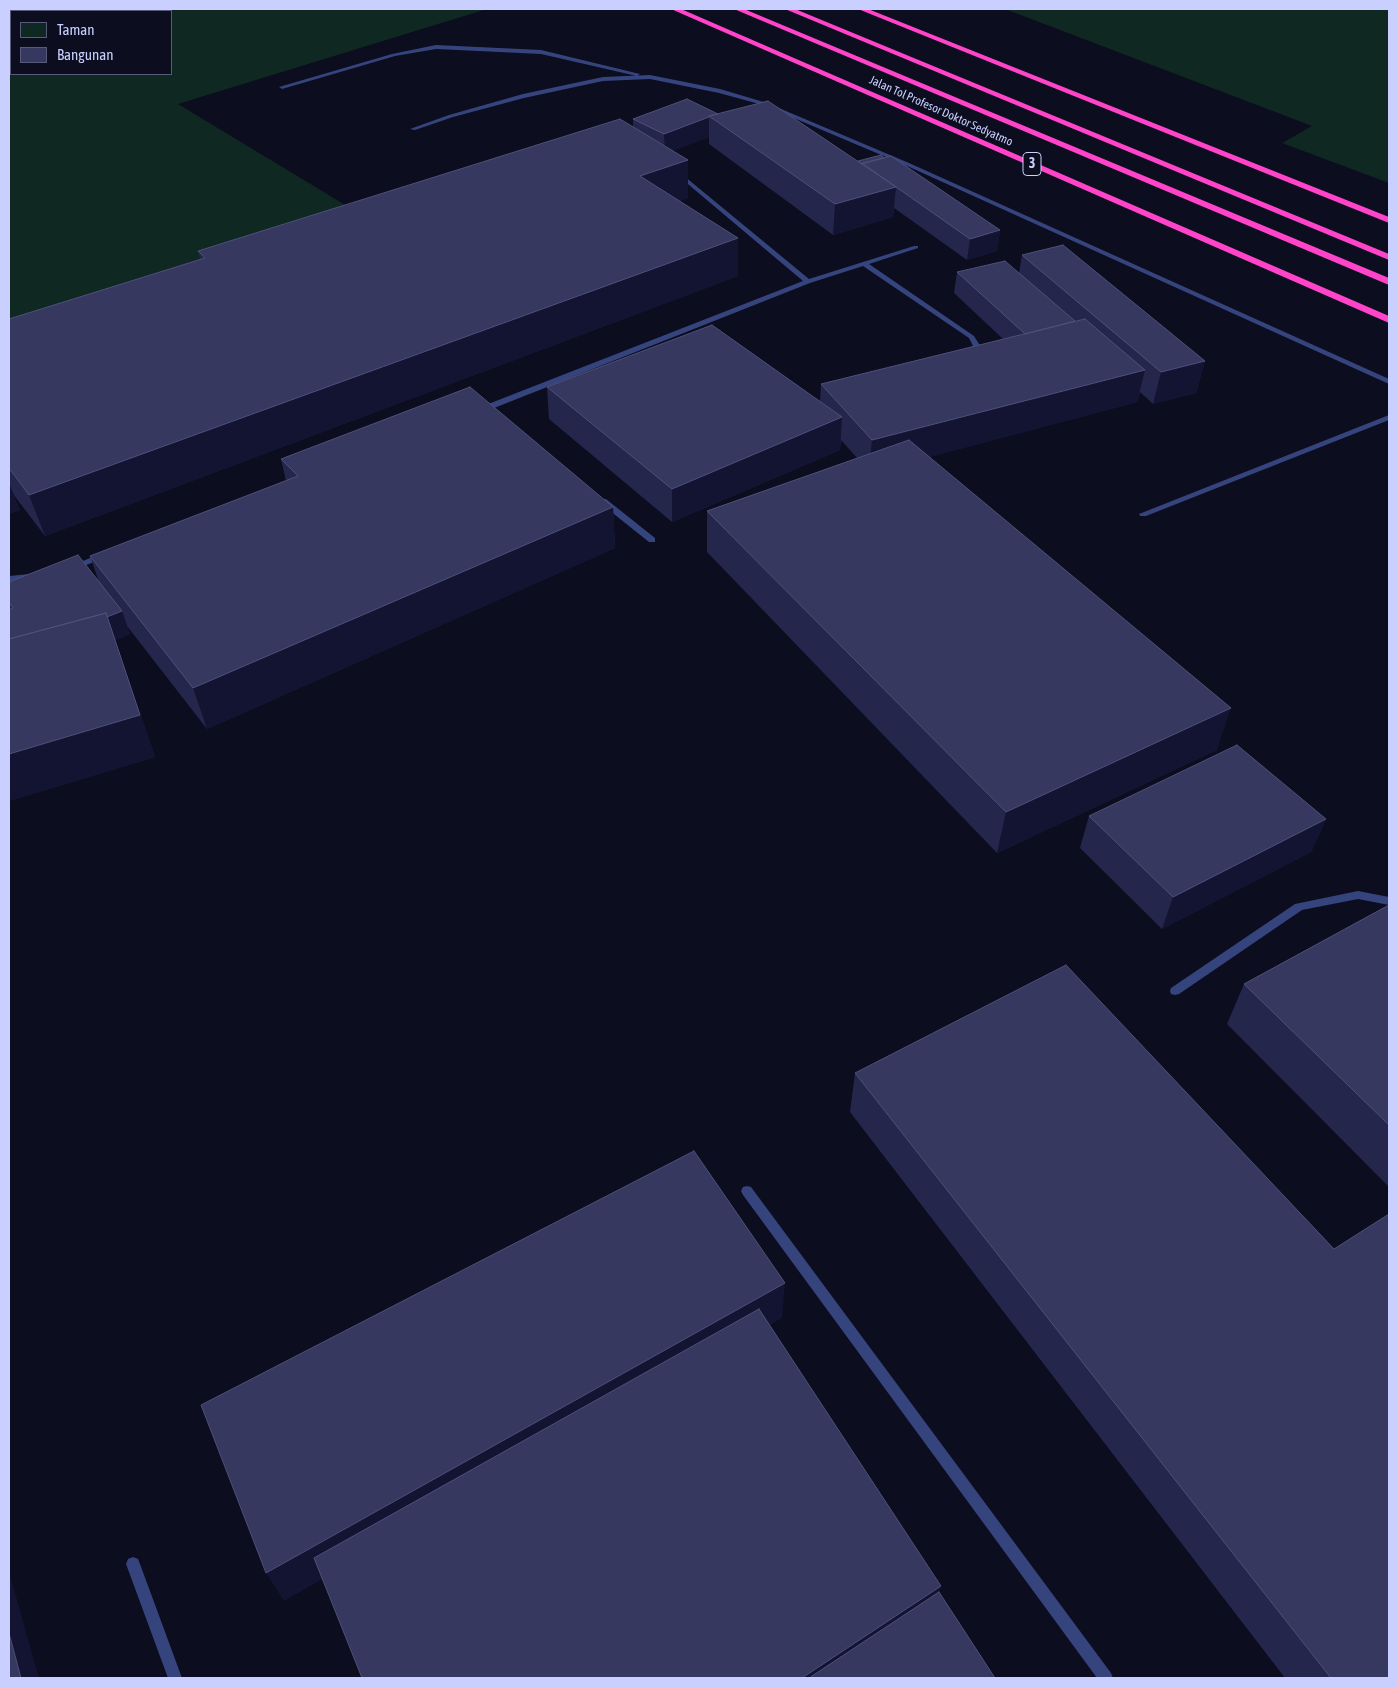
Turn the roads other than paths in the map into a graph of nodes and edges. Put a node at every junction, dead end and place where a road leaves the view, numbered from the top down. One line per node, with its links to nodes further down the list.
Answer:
1 (675, 9): 17 (highway, Jalan Tol Profesor Doktor Sedyatmo / 3)
2 (738, 9): 16 (highway, Jalan Tol Profesor Doktor Sedyatmo / 3)
3 (789, 9): 13 (highway)
4 (862, 9): 10 (highway)
5 (875, 9): 10 (highway)
6 (650, 77): 7 (lane); 8 (lane); 19 (lane)
7 (282, 88)
8 (413, 129)
9 (669, 166): 15 (lane)
10 (1274, 174): 11 (highway)
11 (1389, 220)
12 (916, 247): 14 (lane)
13 (1389, 257)
14 (864, 264): 15 (lane); 18 (lane)
15 (808, 282): 20 (lane)
16 (1389, 282)
17 (1389, 320)
18 (964, 356)
19 (1389, 382)
20 (488, 407): 21 (lane); 22 (lane)
21 (496, 413)
22 (470, 414)
23 (1389, 417): 25 (lane)
24 (593, 492): 26 (lane)
25 (1143, 514)
26 (652, 540)
27 (116, 550): 28 (lane)
28 (60, 572)
29 (35, 577): 30 (lane)
30 (9, 579)
31 (1389, 901): 32 (lane)
32 (1175, 991)
33 (747, 1191): 36 (lane)
34 (133, 1564): 35 (lane)
35 (175, 1678)
36 (1106, 1678)

